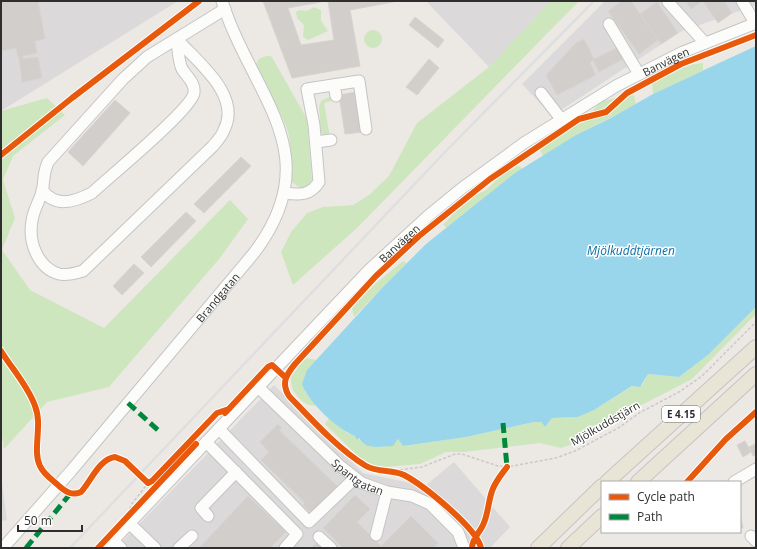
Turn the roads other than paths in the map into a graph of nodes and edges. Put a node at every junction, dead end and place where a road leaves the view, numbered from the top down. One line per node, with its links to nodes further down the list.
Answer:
1 (742, 1): 4 (street)
2 (668, 2): 7 (street)
3 (223, 5): 6 (street); 15 (street, Brandgatan)
4 (756, 23): 7 (street, Banvägen)
5 (609, 24): 8 (street)
6 (177, 39): 14 (street); 14 (street); 14 (street)
7 (705, 43): 8 (street, Banvägen)
8 (639, 74): 10 (street, Banvägen)
9 (541, 93): 10 (street)
10 (561, 119): 18 (street, Banvägen)
11 (366, 129): 13 (street)
12 (331, 140): 13 (street)
13 (316, 142): 15 (street)
14 (42, 190)
15 (284, 193): 36 (street, Brandgatan)
16 (756, 347): 24 (main road, E 4.15)
17 (756, 374): 25 (main road, E 4.15)
18 (258, 387): 19 (street, Banvägen); 23 (street, Spantgatan)
19 (219, 429): 20 (street, Banvägen); 23 (street)
20 (206, 442): 22 (street); 31 (street, Banvägen)
21 (756, 469): 26 (street)
22 (236, 472): 29 (street); 39 (street)
23 (355, 478): 28 (street, Spantgatan)
24 (608, 481)
25 (639, 481)
26 (736, 481)
27 (601, 487): 42 (main road)
28 (387, 492): 32 (street); 41 (street, Spantgatan)
29 (208, 516)
30 (601, 517): 43 (main road)
31 (129, 518): 35 (street, Banvägen); 37 (street)
32 (376, 535)
33 (192, 536): 38 (street)
34 (319, 537): 40 (street)
35 (113, 546)
36 (3, 548)
37 (155, 548)
38 (179, 548)
39 (285, 548)
40 (331, 548)
41 (464, 548)
42 (538, 548)
43 (568, 548)

